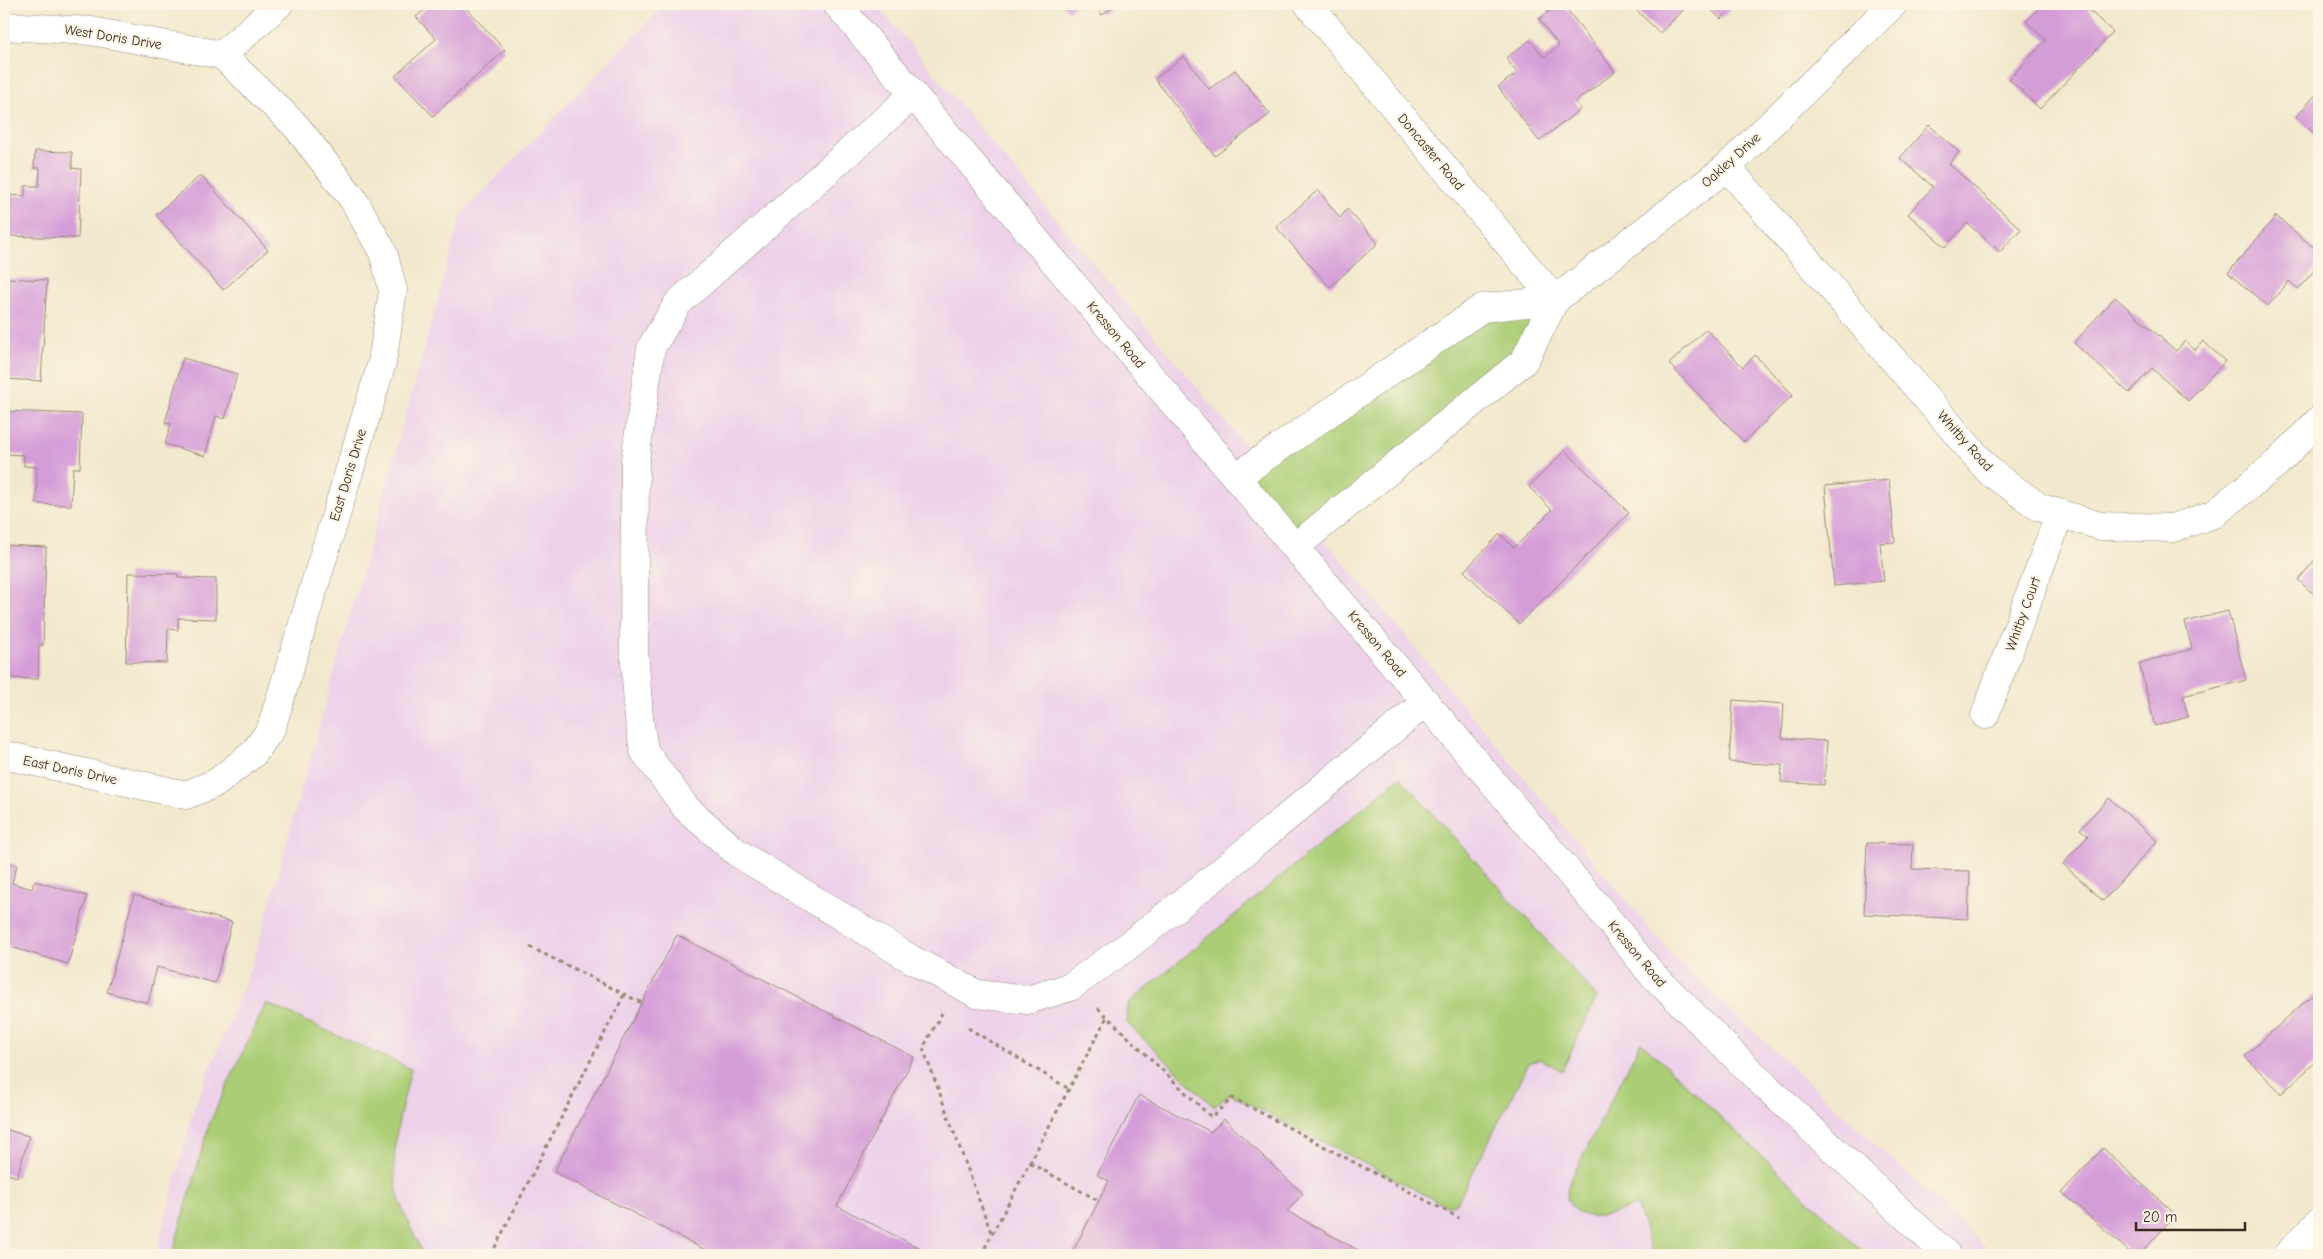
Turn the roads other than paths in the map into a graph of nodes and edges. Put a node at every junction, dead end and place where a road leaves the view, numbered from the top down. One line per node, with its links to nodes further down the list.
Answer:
1 (279, 4): 6 (street)
2 (837, 4): 7 (street, Kresson Road)
3 (1308, 4): 9 (street, Doncaster Road)
4 (1893, 4): 8 (street, Oakley Drive)
5 (4, 26): 6 (street, West Doris Drive)
6 (222, 56): 16 (street, East Doris Drive)
7 (914, 95): 11 (street, Kresson Road); 14 (street)
8 (1727, 167): 9 (street, Oakley Drive); 12 (street, Whitby Road)
9 (1555, 300): 11 (street); 13 (street)
10 (2319, 420): 12 (street, Whitby Road)
11 (1236, 477): 13 (street, Kresson Road)
12 (2060, 513): 15 (street, Whitby Court)
13 (1295, 547): 14 (street, Kresson Road)
14 (1426, 702): 18 (street, Kresson Road)
15 (1985, 715)
16 (4, 755)
17 (2319, 1222): 19 (street)
18 (1947, 1255)
19 (2287, 1255)

